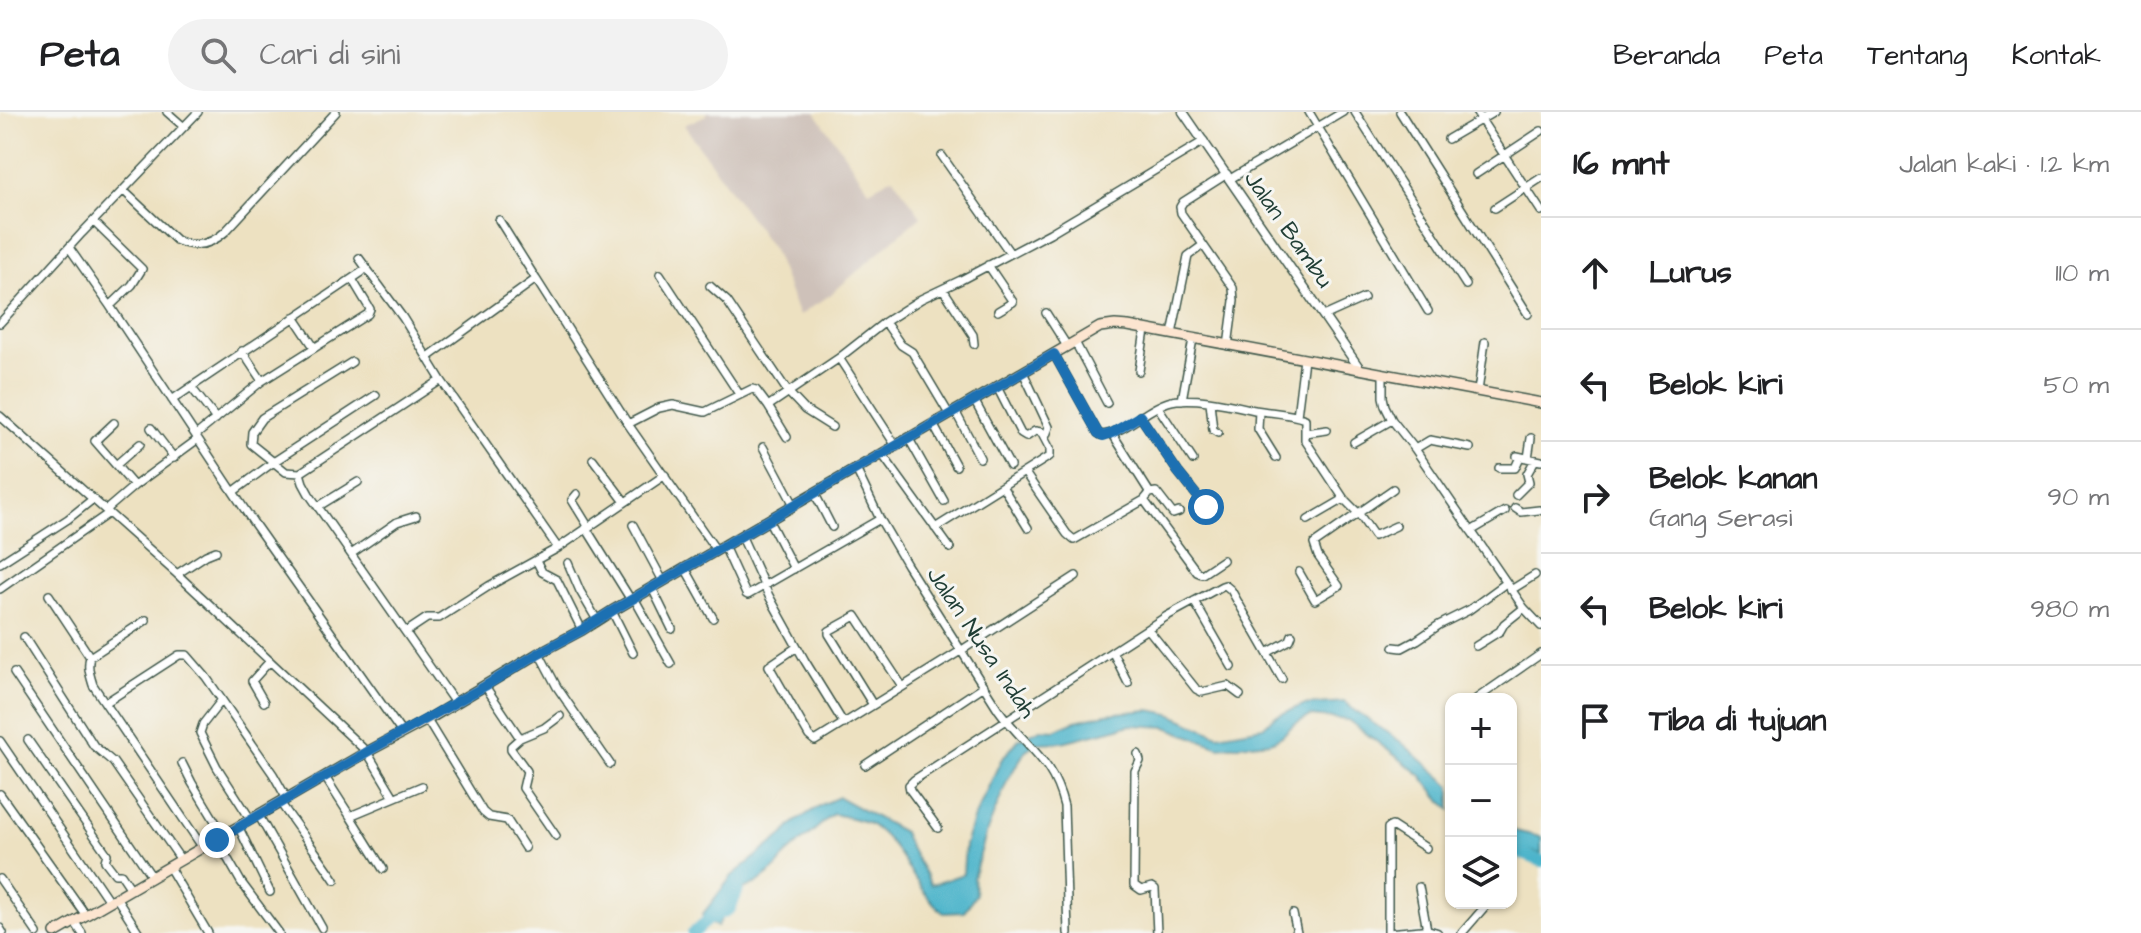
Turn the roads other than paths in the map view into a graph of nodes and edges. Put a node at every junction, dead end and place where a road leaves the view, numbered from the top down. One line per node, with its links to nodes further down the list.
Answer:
1 (167, 112): 12 (street)
2 (198, 112): 12 (street)
3 (336, 112): 23 (street)
4 (1183, 112): 16 (street, Jalan Bambu)
5 (1309, 112): 13 (street)
6 (1343, 112): 13 (street)
7 (1355, 112): 37 (street)
8 (1400, 112): 45 (street)
9 (1476, 112): 11 (street)
10 (1494, 112): 11 (street)
11 (1482, 120): 15 (street); 17 (street)
12 (184, 127): 23 (street)
13 (1318, 127): 20 (street); 43 (street)
14 (1541, 131): 17 (street)
15 (1448, 139)
16 (1204, 141): 20 (street, Jalan Bambu); 30 (street)
17 (1503, 155): 19 (street); 22 (street)
18 (942, 156): 30 (street)
19 (1476, 174)
20 (1228, 176): 28 (street); 46 (street, Jalan Bambu)
21 (1541, 178): 22 (street)
22 (1526, 188): 24 (street); 25 (street)
23 (124, 191): 27 (street)
24 (1495, 208)
25 (1541, 211)
26 (499, 220): 36 (street)
27 (94, 222): 29 (street); 41 (street)
28 (1203, 245): 51 (street); 56 (street)
29 (70, 249): 41 (street); 49 (street)
30 (1010, 253): 32 (street)
31 (359, 258): 60 (street)
32 (988, 265): 39 (street); 42 (street)
33 (362, 272): 35 (street)
34 (660, 274): 74 (street)
35 (352, 279): 47 (street); 57 (street)
36 (536, 279): 60 (street); 92 (street)
37 (1466, 285)
38 (710, 286): 73 (street)
39 (943, 289): 48 (street); 54 (street)
40 (1364, 298): 46 (street)
41 (110, 306): 76 (street)
42 (998, 311)
43 (1428, 311)
44 (1046, 313): 55 (street)
45 (1528, 314)
46 (1324, 316): 64 (street, Jalan Bambu)
47 (294, 317): 57 (street); 58 (street)
48 (885, 322): 61 (street); 85 (street)
49 (0, 323)
50 (1145, 330): 51 (main road); 55 (main road); 65 (street)
51 (1172, 334): 52 (main road)
52 (1193, 339): 56 (main road); 78 (street)
53 (1485, 342): 72 (street)
54 (974, 344)
55 (1071, 344): 59 (main road); 80 (street)
56 (1228, 346): 62 (main road)
57 (314, 347): 69 (street)
58 (242, 351): 69 (street); 70 (street)
59 (1054, 354): 66 (main road); 97 (street)
60 (428, 357): 68 (street)
61 (839, 358): 73 (street); 107 (street)
62 (1304, 359): 64 (main road); 88 (street)
63 (352, 362): 118 (street)
64 (1360, 369): 67 (main road)
65 (1139, 371)
66 (1023, 372): 71 (main road); 102 (street)
67 (1383, 373): 72 (main road); 90 (street)
68 (441, 380): 124 (street); 161 (street)
69 (262, 381): 89 (street)
70 (191, 387): 76 (street); 89 (street)
71 (997, 387): 77 (main road); 102 (street)
72 (1478, 391): 81 (main road)
73 (788, 392): 82 (street); 94 (street)
74 (739, 394): 82 (street); 92 (street)
75 (376, 395): 118 (street)
76 (172, 400): 100 (street)
77 (974, 400): 85 (main road); 121 (street)
78 (1182, 400): 79 (street); 83 (street)
79 (1210, 402): 84 (street); 98 (street)
80 (1107, 403)
81 (1541, 403)
82 (768, 406): 101 (street)
83 (1158, 407): 87 (street); 117 (street)
84 (1259, 411): 88 (street); 114 (street)
85 (952, 412): 93 (main road); 113 (street)
86 (0, 416): 136 (street)
87 (1140, 416): 97 (street); 142 (street)
88 (1297, 416): 99 (street)
89 (216, 419): 100 (street)
90 (1392, 420): 105 (street); 110 (street)
91 (114, 423): 119 (street)
92 (628, 424): 126 (street)
93 (933, 424): 104 (main road); 120 (street)
94 (832, 427)
95 (151, 428): 112 (street)
96 (1327, 430): 99 (street)
97 (1112, 433): 135 (street)
98 (1218, 433)
99 (1305, 433): 137 (street)
100 (197, 437): 112 (street); 131 (street)
101 (787, 437)
102 (1045, 438): 125 (street)
103 (1531, 438): 115 (street)
104 (909, 439): 107 (main road); 138 (street)
105 (1354, 442)
106 (140, 444): 119 (street)
107 (896, 446): 111 (main road)
108 (763, 447): 140 (street)
109 (1470, 448): 110 (street)
110 (1415, 449): 159 (street)
111 (882, 454): 123 (main road); 157 (street)
112 (174, 458): 128 (street)
113 (980, 458)
114 (1276, 458)
115 (1528, 458): 122 (street); 134 (street)
116 (593, 459): 139 (street)
117 (1193, 460)
118 (275, 461): 124 (street); 131 (street)
119 (116, 465): 128 (street)
120 (956, 466)
121 (1010, 466)
122 (1499, 468)
123 (856, 469): 133 (main road); 150 (street, Jalan Nusa Indah)
124 (300, 473): 141 (street)
125 (1025, 473): 129 (street); 135 (street)
126 (665, 475): 139 (street); 162 (street)
127 (358, 482): 141 (street)
128 (134, 486): 146 (street)
129 (1002, 486): 157 (street); 158 (street)
130 (1393, 489): 148 (street)
131 (233, 492): 226 (street)
132 (577, 494): 155 (street)
133 (815, 494): 140 (main road); 156 (street)
134 (1516, 495)
135 (1147, 496): 147 (street); 167 (street)
136 (93, 499): 146 (street); 168 (street)
137 (1344, 499): 148 (street); 151 (street)
138 (944, 501)
139 (625, 502): 155 (street)
140 (794, 505): 152 (main road)
141 (319, 506): 165 (street)
142 (1206, 507)
143 (1515, 508): 145 (street)
144 (1505, 511): 159 (street)
145 (1540, 511)
146 (107, 512): 173 (street); 180 (street)
147 (1179, 512)
148 (1359, 514): 154 (street); 172 (street)
149 (416, 516): 165 (street)
150 (880, 519): 171 (street); 199 (street, Jalan Nusa Indah)
151 (1308, 520)
152 (769, 521): 160 (main road); 171 (street)
153 (633, 525): 176 (street)
154 (1396, 526)
155 (587, 527): 161 (street); 182 (street)
156 (832, 527)
157 (935, 528): 163 (street)
158 (1028, 528)
159 (1471, 531): 177 (street)
160 (742, 537): 162 (main road); 178 (street)
161 (558, 548): 166 (street)
162 (720, 548): 170 (main road); 178 (street)
163 (950, 548)
164 (216, 551): 173 (street)
165 (351, 554): 193 (street)
166 (536, 560): 192 (street); 193 (street)
167 (1223, 560)
168 (0, 563)
169 (568, 563): 188 (street)
170 (685, 568): 176 (main road); 186 (street)
171 (794, 569): 178 (street)
172 (1299, 572)
173 (177, 574): 206 (street)
174 (1535, 575): 177 (street)
175 (1076, 576): 199 (street)
176 (663, 581): 179 (main road)
177 (1509, 586): 184 (street); 198 (street)
178 (765, 587): 197 (street)
179 (652, 588): 182 (main road); 190 (street)
180 (0, 589)
181 (49, 595): 205 (street)
182 (633, 599): 185 (main road); 207 (street)
183 (1194, 601): 191 (street); 203 (street); 208 (street)
184 (1524, 608): 189 (street); 196 (street)
185 (612, 611): 188 (main road); 201 (street)
186 (713, 618)
187 (146, 620): 205 (street)
188 (597, 620): 192 (main road)
189 (1541, 626)
190 (672, 629)
191 (1148, 629): 202 (street); 216 (street)
192 (582, 630): 200 (main road)
193 (406, 632): 220 (street)
194 (1292, 635): 203 (street)
195 (24, 637): 249 (street)
196 (1476, 646)
197 (797, 647): 225 (street); 225 (street)
198 (1394, 647)
199 (962, 650): 213 (street); 214 (street, Jalan Nusa Indah)
200 (539, 653): 212 (main road); 233 (street)
201 (633, 653)
202 (1113, 653): 211 (street); 224 (street)
203 (1267, 653): 210 (street)
204 (1541, 654): 215 (street)
205 (90, 657): 219 (street)
206 (270, 661): 218 (street); 230 (street)
207 (671, 664)
208 (1232, 667)
209 (14, 673): 252 (street)
210 (1282, 679)
211 (1128, 683)
212 (485, 686): 220 (main road); 227 (street)
213 (902, 686): 221 (street); 221 (street)
214 (984, 686): 224 (street, Jalan Nusa Indah); 234 (street)
215 (1485, 693)
216 (1240, 695)
217 (221, 701): 219 (street); 239 (street); 241 (street)
218 (264, 702)
219 (105, 703): 246 (street)
220 (455, 703): 223 (main road)
221 (873, 705): 225 (street)
222 (560, 716): 227 (street)
223 (427, 720): 226 (main road); 247 (street)
224 (1009, 723): 243 (street); 271 (street, Jalan Nusa Indah)
225 (844, 724)
226 (402, 733): 230 (main road)
227 (520, 738): 244 (street)
228 (28, 740): 256 (street)
229 (0, 741): 258 (street)
230 (367, 752): 235 (main road); 238 (street)
231 (1138, 754): 272 (street)
232 (182, 763): 245 (street)
233 (610, 764)
234 (865, 765)
235 (325, 777): 239 (main road); 240 (street)
236 (422, 786): 238 (street)
237 (0, 794): 260 (street)
238 (394, 797): 240 (street)
239 (284, 800): 241 (main road); 254 (street)
240 (350, 816): 251 (street)
241 (255, 818): 242 (main road); 263 (street)
242 (239, 828): 245 (main road); 257 (street)
243 (938, 828)
244 (556, 836)
245 (221, 838): 246 (main road); 270 (street)
246 (203, 848): 249 (main road)
247 (525, 848)
248 (1426, 848): 274 (street)
249 (181, 860): 250 (main road)
250 (169, 867): 252 (main road); 269 (street)
251 (383, 869)
252 (152, 877): 256 (main road)
253 (0, 879): 266 (street)
254 (335, 880)
255 (1419, 887): 264 (street)
256 (131, 889): 258 (main road)
257 (270, 892)
258 (113, 899): 260 (main road); 268 (street)
259 (1483, 909): 276 (street)
260 (85, 914): 262 (main road)
261 (1293, 914): 273 (street)
262 (74, 921): 265 (main road); 267 (street)
263 (322, 928)
264 (1427, 930): 274 (street); 275 (street)
265 (58, 932)
266 (37, 933)
267 (82, 933)
268 (139, 933)
269 (208, 933)
270 (279, 933)
271 (1068, 933)
272 (1157, 933)
273 (1297, 933)
274 (1390, 933)
275 (1437, 933)
276 (1462, 933)

